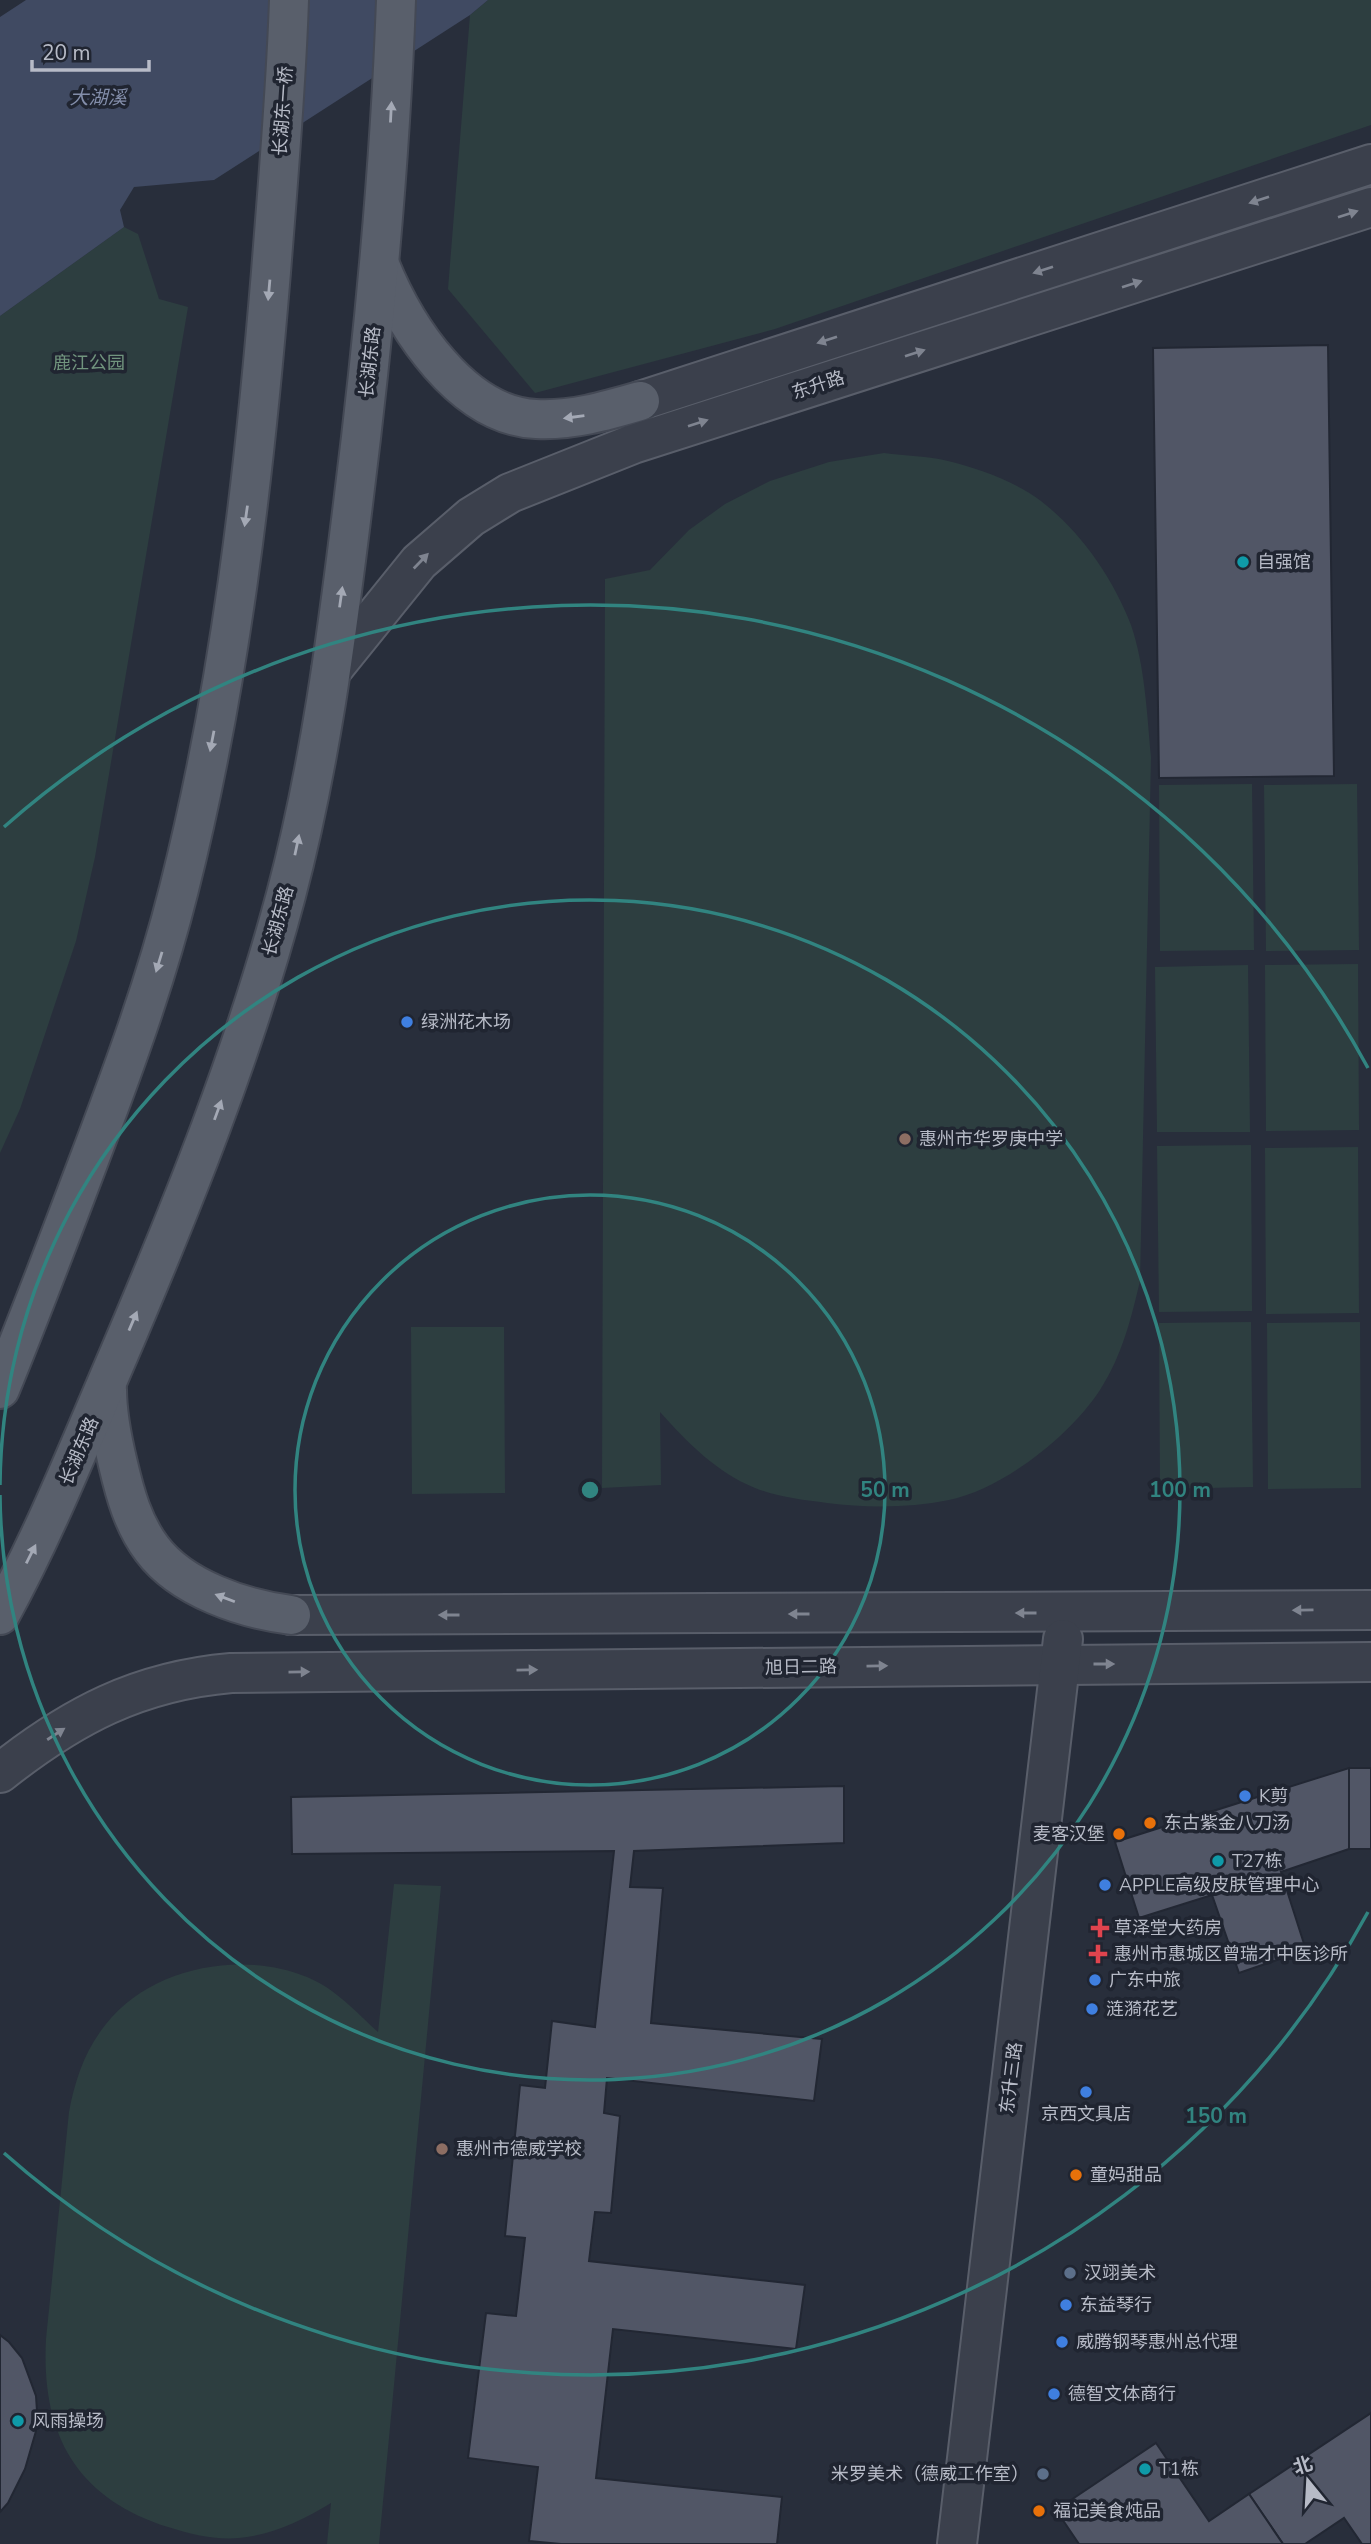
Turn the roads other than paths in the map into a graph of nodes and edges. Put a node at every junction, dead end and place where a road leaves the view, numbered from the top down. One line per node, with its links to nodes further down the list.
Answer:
1 (289, 0): 9 (main road, 长湖东一桥, one-way to 9)
2 (396, 0): 5 (main road, 长湖东路, one-way to 2)
3 (1371, 164): 6 (street, one-way to 6)
4 (1371, 206): 7 (street, 东升路, one-way to 4)
5 (380, 265): 6 (main road, one-way to 5); 7 (main road, 长湖东路, one-way to 5)
6 (640, 401)
7 (331, 671): 8 (main road, 长湖东路, one-way to 7)
8 (106, 1384): 12 (main road, 长湖东路, one-way to 8); 13 (main road, one-way to 8)
9 (0, 1389)
10 (1371, 1610): 11 (street, one-way to 11)
11 (1065, 1613): 13 (street, one-way to 13); 15 (street, 东升三路)
12 (0, 1615)
13 (291, 1615)
14 (1371, 1662): 15 (street, 旭日二路, one-way to 14)
15 (1060, 1665): 16 (street, 旭日二路, one-way to 15); 17 (street, 东升三路)
16 (0, 1773)
17 (957, 2544)

